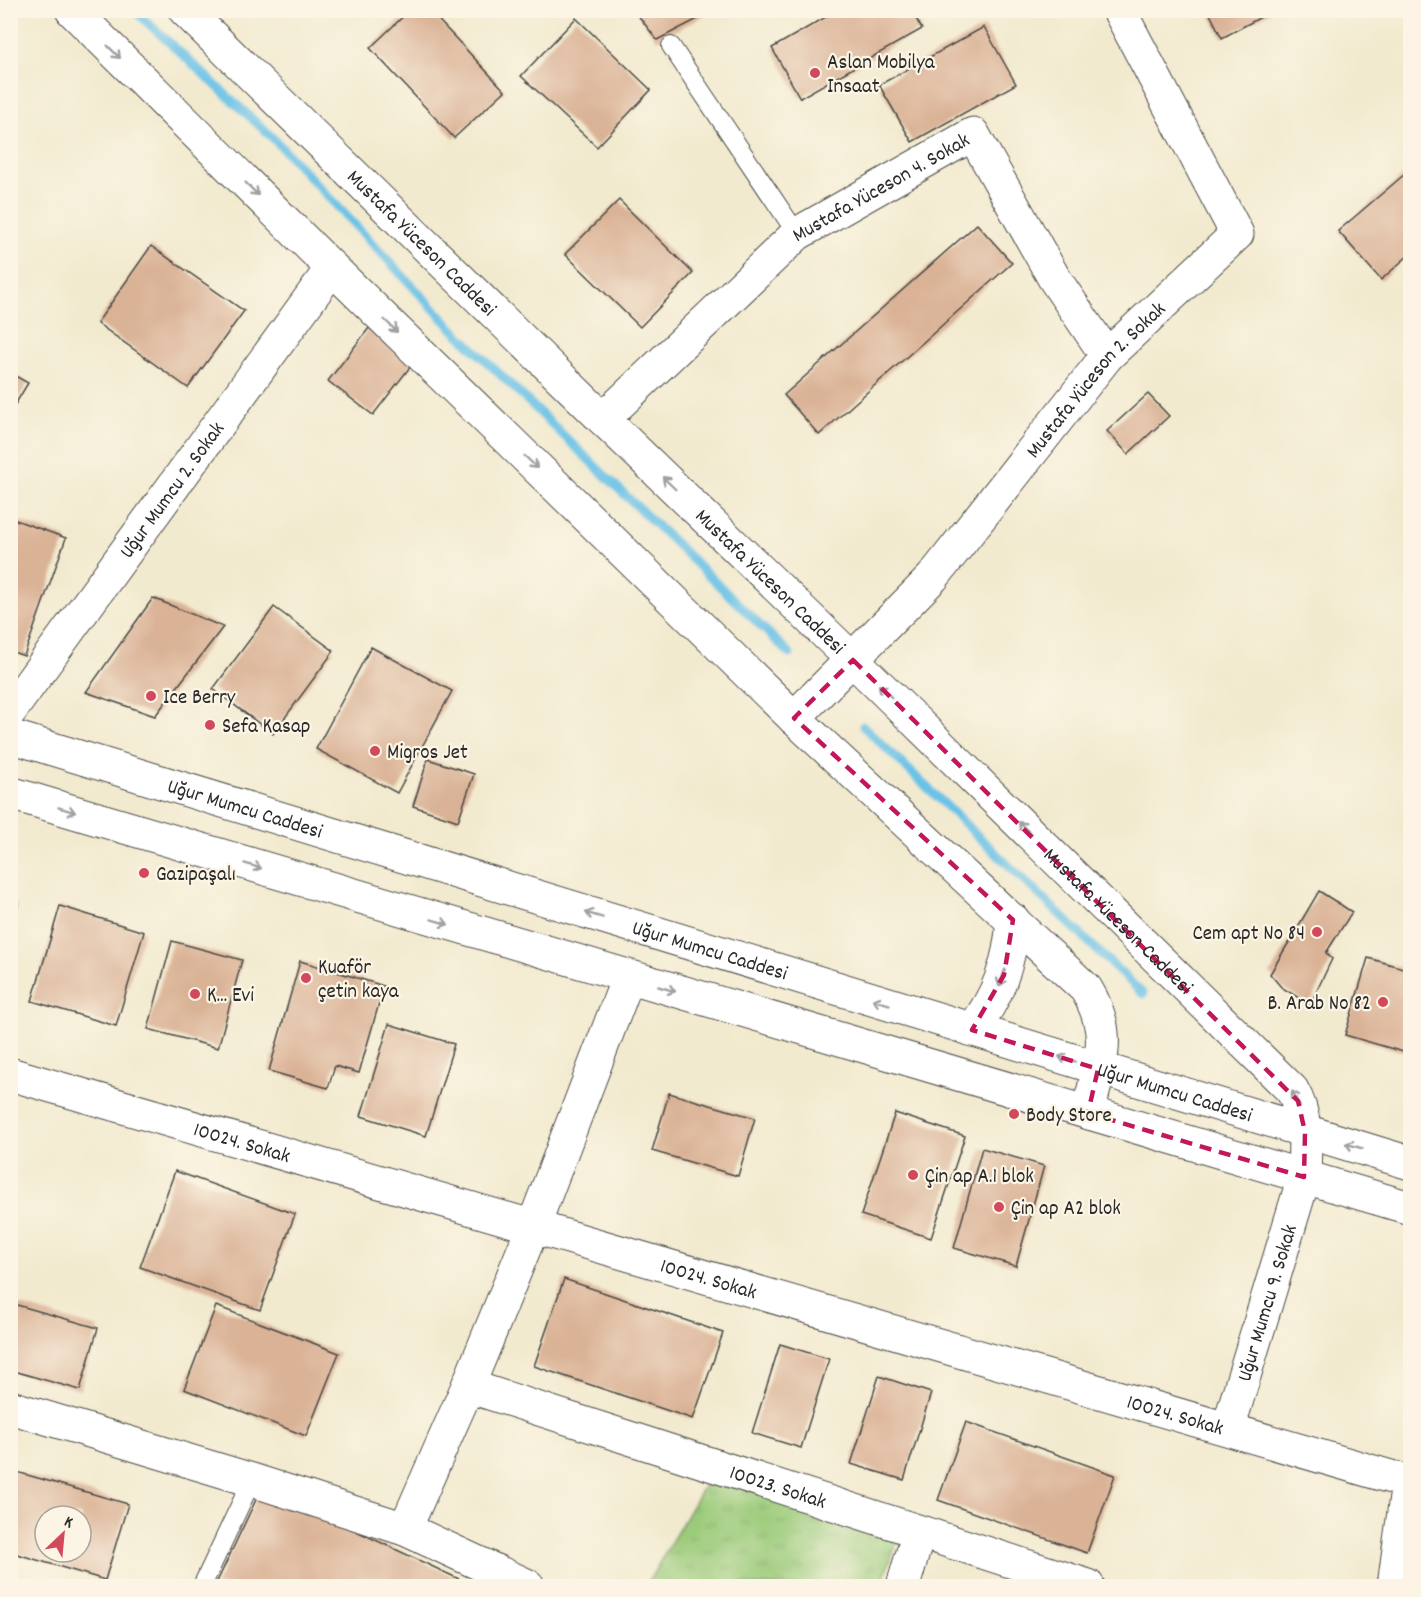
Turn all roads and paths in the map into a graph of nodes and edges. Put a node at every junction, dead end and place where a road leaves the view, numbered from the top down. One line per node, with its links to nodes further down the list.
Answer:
1 (72, 10): 6 (street, one-way to 6)
2 (185, 10): 8 (street, Mustafa Yüceson Caddesi)
3 (1119, 10): 7 (street, Mustafa Yüceson 2. Sokak)
4 (671, 46): 5 (lane)
5 (797, 234): 7 (street, Mustafa Yüceson 4. Sokak); 8 (street, Mustafa Yüceson 4. Sokak)
6 (332, 268): 10 (street, Uğur Mumcu 2. Sokak); 11 (street, one-way to 11)
7 (1107, 356): 9 (street, Mustafa Yüceson 2. Sokak)
8 (603, 419): 9 (street, Mustafa Yüceson Caddesi, one-way to 8)
9 (853, 660): 11 (street, Mustafa Yüceson 2. Sokak); 20 (street, Mustafa Yüceson Caddesi, one-way to 9)
10 (10, 711)
11 (794, 718): 14 (street)
12 (10, 736): 16 (street, Uğur Mumcu Caddesi, one-way to 12)
13 (10, 793): 15 (street, Uğur Mumcu Caddesi, one-way to 15)
14 (1012, 920): 16 (street, one-way to 16); 17 (street)
15 (628, 978): 19 (street, Uğur Mumcu Caddesi, one-way to 19); 24 (street)
16 (972, 1030): 17 (street, Uğur Mumcu Caddesi, one-way to 16)
17 (1098, 1068): 19 (street); 20 (street, Uğur Mumcu Caddesi)
18 (10, 1074): 24 (street, 10024. Sokak)
19 (1088, 1113): 22 (street, Uğur Mumcu Caddesi)
20 (1305, 1132): 21 (street, Uğur Mumcu Caddesi, one-way to 20); 22 (street, Mustafa Yüceson Caddesi)
21 (1410, 1163)
22 (1304, 1177): 23 (street, Uğur Mumcu Caddesi); 27 (street, Uğur Mumcu 9. Sokak)
23 (1410, 1208)
24 (533, 1227): 25 (street); 27 (street, 10024. Sokak)
25 (468, 1386): 29 (street); 30 (street, 10023. Sokak)
26 (10, 1407): 28 (street)
27 (1228, 1429): 35 (street, 10024. Sokak)
28 (252, 1480): 29 (street); 31 (lane)
29 (405, 1529): 32 (street)
30 (919, 1532): 33 (street); 34 (street, 10023. Sokak)
31 (202, 1587)
32 (528, 1587)
33 (903, 1587)
34 (1088, 1587)
35 (1394, 1587)

